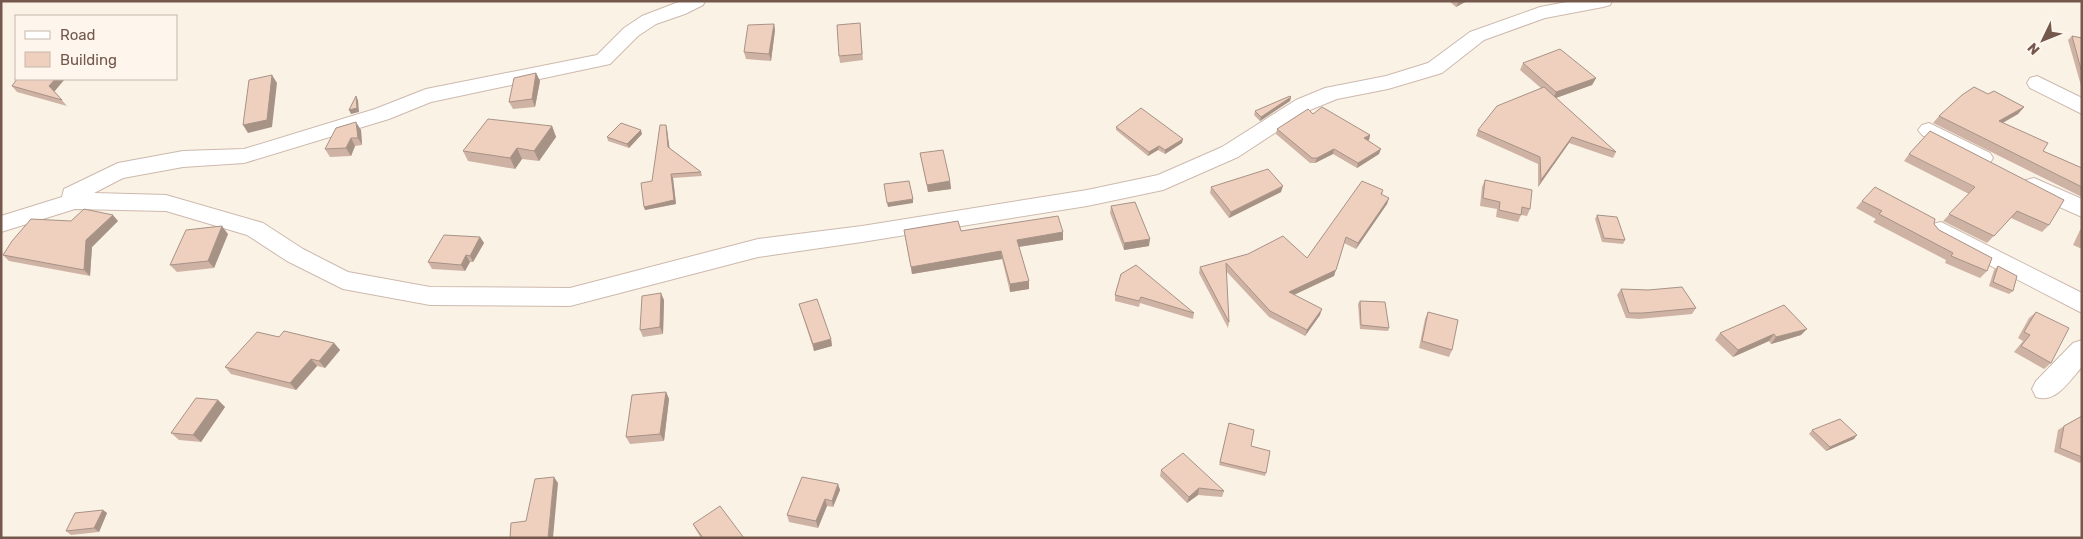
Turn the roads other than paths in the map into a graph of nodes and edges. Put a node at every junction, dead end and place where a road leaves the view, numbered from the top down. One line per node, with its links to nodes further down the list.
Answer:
1 (696, 1): 6 (street)
2 (1603, 1): 6 (street)
3 (2037, 84): 4 (street)
4 (2082, 107)
5 (1929, 130): 7 (street)
6 (75, 201): 8 (street)
7 (2082, 209)
8 (1, 224)
9 (1941, 230): 10 (street)
10 (2082, 304)
11 (2082, 350): 12 (street)
12 (2045, 389)

